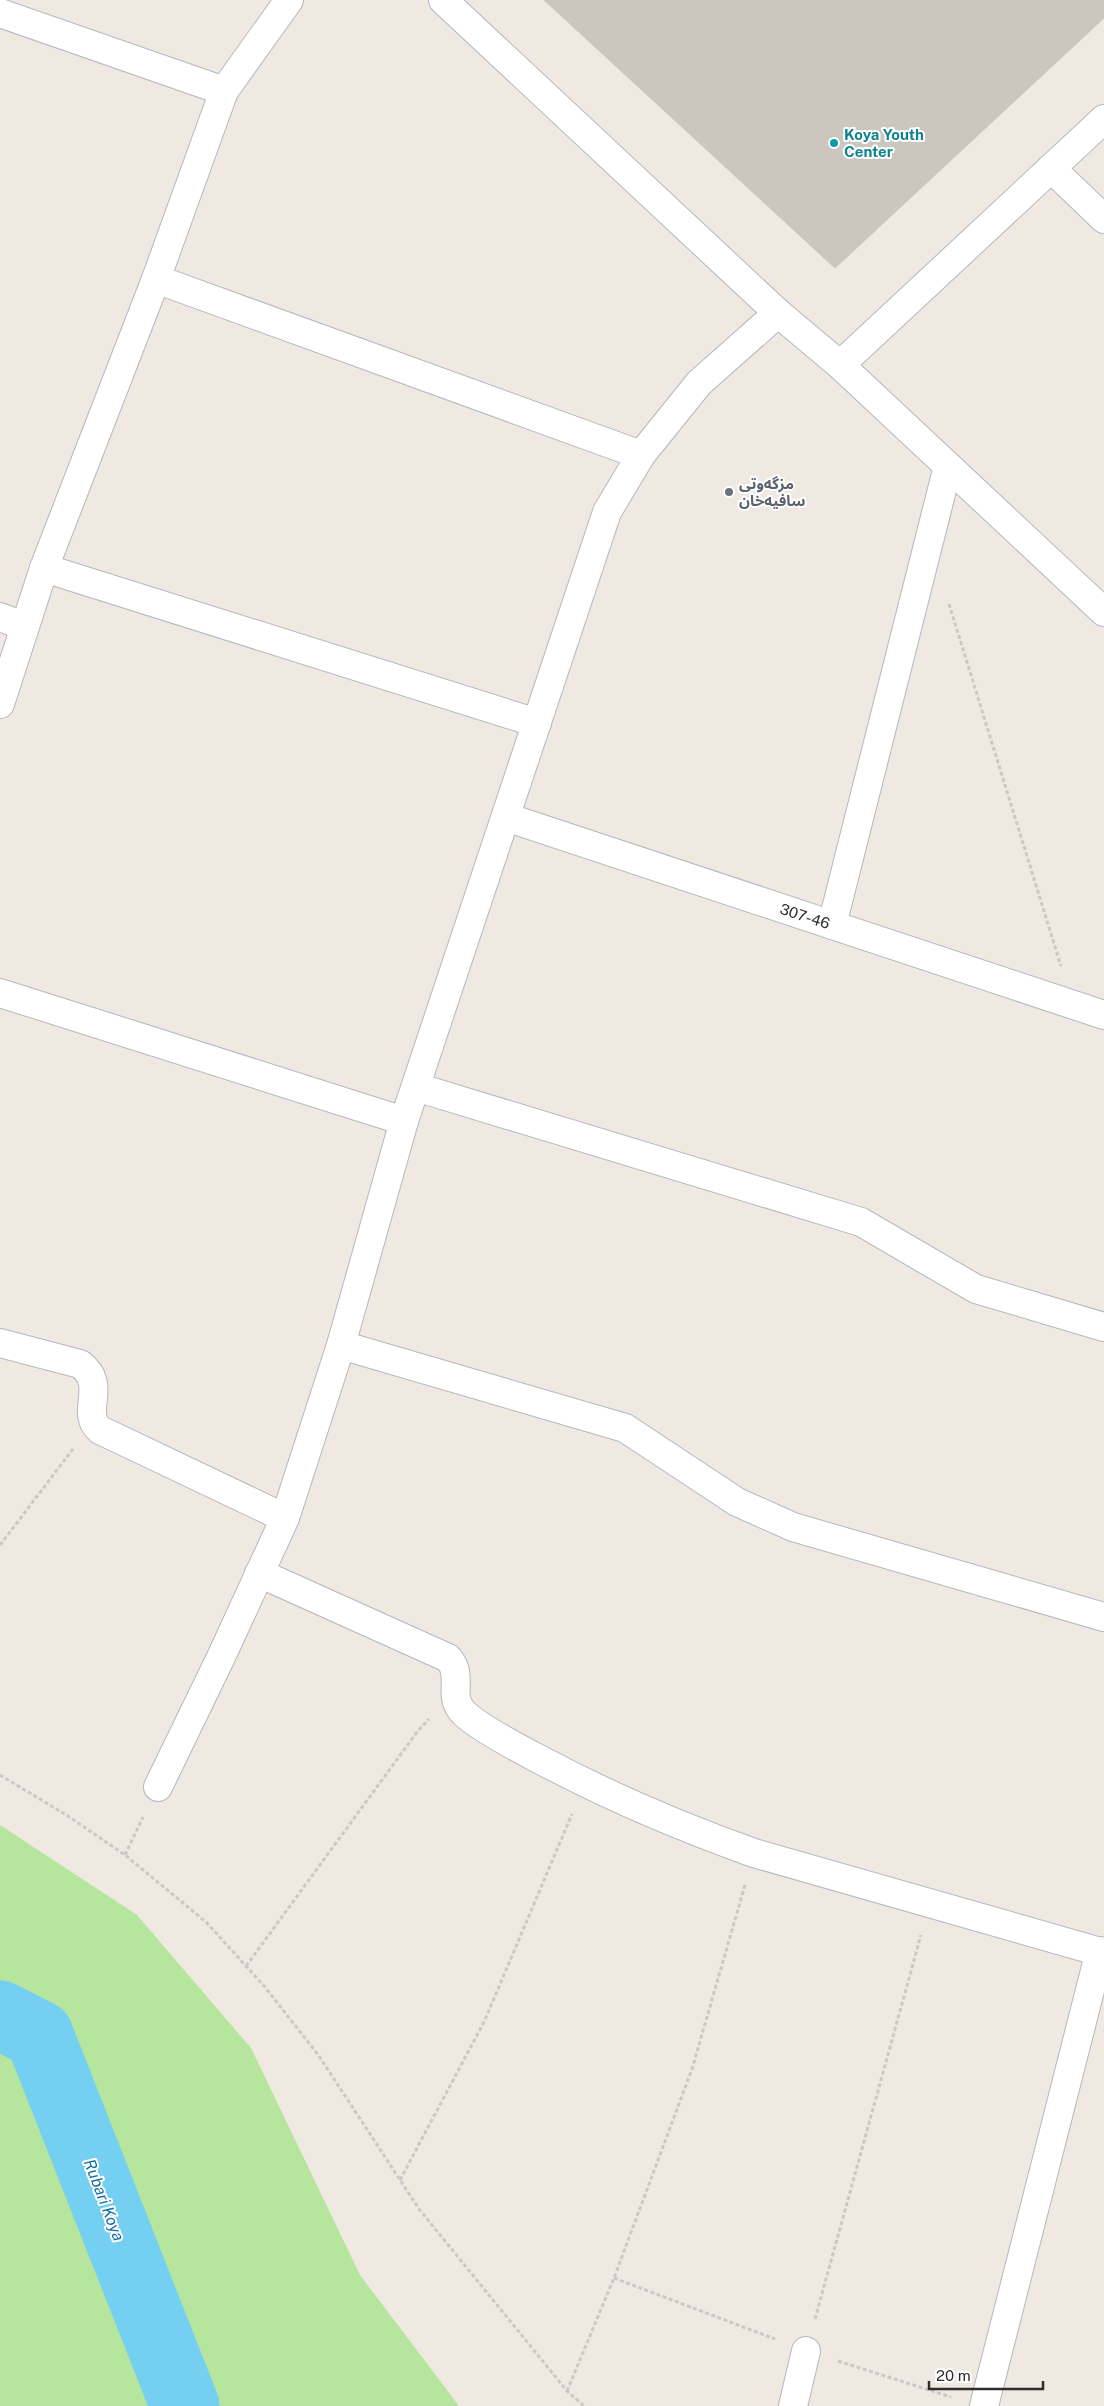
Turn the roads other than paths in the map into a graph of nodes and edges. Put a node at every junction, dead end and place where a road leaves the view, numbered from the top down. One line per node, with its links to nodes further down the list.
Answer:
1 (289, 0): 4 (street)
2 (443, 0): 9 (street)
3 (0, 13): 4 (street)
4 (224, 91): 8 (street)
5 (1104, 119): 6 (street)
6 (1050, 168): 7 (street); 10 (street)
7 (1104, 219)
8 (156, 279): 11 (street); 13 (street)
9 (778, 313): 10 (street); 11 (street)
10 (840, 366): 12 (street)
11 (641, 455): 17 (street)
12 (948, 466): 14 (street); 19 (street)
13 (44, 568): 15 (street); 17 (street)
14 (1104, 612)
15 (12, 621): 16 (street)
16 (0, 704)
17 (537, 723): 18 (street)
18 (506, 817): 19 (street, 307-46); 22 (street)
19 (832, 925): 21 (street, 307-46)
20 (0, 993): 23 (street)
21 (1104, 1015)
22 (416, 1087): 23 (street); 24 (street)
23 (404, 1121): 26 (street)
24 (1104, 1327)
25 (0, 1343): 27 (street)
26 (341, 1345): 27 (street); 29 (street)
27 (284, 1518): 28 (street)
28 (259, 1573): 30 (street); 31 (street)
29 (1104, 1617)
30 (158, 1787)
31 (1102, 1952): 33 (street)
32 (806, 2351): 34 (street)
33 (972, 2403)
34 (793, 2406)

